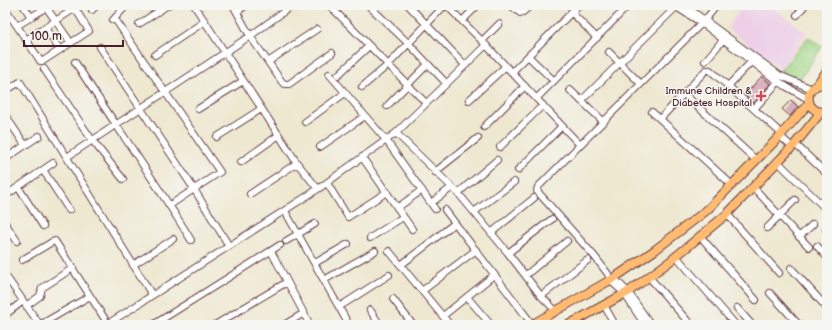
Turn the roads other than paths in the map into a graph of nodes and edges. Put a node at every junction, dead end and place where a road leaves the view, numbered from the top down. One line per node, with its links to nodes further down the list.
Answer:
1 (23, 5): 28 (street)
2 (97, 5): 24 (street)
3 (127, 5): 81 (street)
4 (168, 5): 33 (street)
5 (194, 5): 30 (street)
6 (233, 5): 25 (street)
7 (246, 5): 25 (street)
8 (293, 5): 39 (street)
9 (329, 5): 46 (street)
10 (368, 5): 44 (street)
11 (408, 5): 34 (street)
12 (446, 5): 31 (street); 34 (street)
13 (478, 5): 31 (street)
14 (510, 5): 15 (street)
15 (531, 5)
16 (579, 5): 26 (street)
17 (629, 5): 40 (street)
18 (684, 5): 32 (street)
19 (717, 5): 32 (street)
20 (805, 5): 27 (street)
21 (48, 6): 28 (street); 29 (street)
22 (676, 6): 32 (street); 58 (street)
23 (5, 8): 36 (street)
24 (92, 10)
25 (237, 12): 39 (street)
26 (571, 12): 40 (street); 53 (street)
27 (797, 15)
28 (31, 17): 36 (street)
29 (55, 21): 37 (street); 43 (street); 43 (street)
30 (205, 21): 50 (street); 52 (street)
31 (462, 21): 45 (street)
32 (703, 22): 42 (street); 72 (street); 79 (street)
33 (139, 24)
34 (426, 24): 44 (street); 61 (street)
35 (499, 24): 45 (street)
36 (17, 26): 41 (street)
37 (45, 28): 41 (street); 48 (street)
38 (318, 29): 56 (street)
39 (250, 36): 50 (street); 56 (street)
40 (597, 38): 69 (street)
41 (26, 40): 48 (street)
42 (723, 40): 54 (street); 57 (street)
43 (71, 43): 48 (street)
44 (408, 43): 59 (street); 60 (street)
45 (484, 43): 61 (street); 62 (street)
46 (369, 46): 60 (street); 67 (street)
47 (100, 47): 91 (street)
48 (60, 50)
49 (609, 52): 58 (street)
50 (224, 53): 68 (street); 81 (street)
51 (332, 53): 56 (street)
52 (155, 55)
53 (528, 56): 65 (street); 69 (street)
54 (705, 60)
55 (75, 62): 102 (street)
56 (268, 62)
57 (751, 62): 70 (street); 75 (street)
58 (620, 63): 72 (street); 86 (street)
59 (428, 64): 71 (street); 73 (street)
60 (388, 65): 73 (street); 77 (street)
61 (465, 65): 71 (street)
62 (506, 66): 65 (street); 85 (street)
63 (44, 69): 111 (street)
64 (827, 71): 79 (main road)
65 (512, 72): 74 (street)
66 (329, 74): 82 (street)
67 (338, 75)
68 (243, 81): 92 (street); 93 (street)
69 (554, 81): 84 (street)
70 (778, 82): 87 (street); 94 (street)
71 (446, 83): 88 (street)
72 (642, 84): 101 (street)
73 (408, 86): 88 (street); 90 (street)
74 (525, 86): 84 (street); 104 (street)
75 (728, 86): 83 (street); 94 (street)
76 (827, 86): 79 (main road)
77 (362, 87)
78 (5, 88): 118 (street)
79 (813, 88): 87 (main road)
80 (570, 90): 86 (street)
81 (166, 92): 91 (street); 138 (street)
82 (345, 93): 98 (street); 100 (street)
83 (684, 94): 99 (street); 122 (street)
84 (537, 98): 89 (street)
85 (469, 100)
86 (581, 101): 101 (street)
87 (809, 101): 96 (main road); 107 (main road)
88 (426, 104): 105 (street)
89 (543, 105): 103 (street); 117 (street)
90 (387, 106)
91 (140, 108): 102 (street); 138 (street)
92 (198, 109)
93 (261, 109): 106 (street); 109 (street)
94 (754, 109): 107 (street)
95 (652, 112): 99 (street)
96 (824, 112): 115 (main road)
97 (5, 115): 113 (street)
98 (365, 116): 112 (street); 116 (street)
99 (660, 119): 134 (street)
100 (305, 122)
101 (604, 122): 114 (street)
102 (115, 125): 111 (street); 147 (street)
103 (562, 126): 114 (street); 128 (street)
104 (484, 127)
105 (396, 132): 112 (street); 129 (street)
106 (279, 135): 124 (street); 125 (street)
107 (781, 135): 115 (street); 122 (main road)
108 (39, 136): 113 (street)
109 (217, 137)
110 (478, 138): 129 (street)
111 (92, 140): 118 (street); 131 (street)
112 (386, 140): 119 (street); 140 (street)
113 (25, 145): 120 (street)
114 (580, 145): 199 (street)
115 (793, 145): 123 (main road); 130 (street)
116 (320, 147)
117 (500, 147)
118 (67, 157): 190 (street)
119 (362, 157): 133 (street); 141 (street)
120 (5, 159)
121 (497, 160): 142 (street)
122 (756, 160): 134 (main road)
123 (777, 161): 136 (main road); 152 (street)
124 (241, 162)
125 (297, 162): 139 (street); 143 (street)
126 (53, 163): 127 (street)
127 (43, 170): 135 (street); 149 (street)
128 (518, 170)
129 (435, 172): 137 (street)
130 (827, 174)
131 (123, 179)
132 (514, 182): 153 (street)
133 (327, 183): 139 (street); 141 (street)
134 (732, 185): 199 (main road)
135 (18, 187): 144 (street); 162 (street)
136 (753, 187): 154 (main road); 155 (street)
137 (451, 188): 140 (street); 142 (street)
138 (194, 189): 147 (street); 177 (street)
139 (318, 189): 150 (street)
140 (422, 190): 148 (street)
141 (387, 192): 148 (street)
142 (458, 193): 153 (street)
143 (250, 194)
144 (5, 196)
145 (534, 198): 165 (street)
146 (795, 200): 155 (street)
147 (170, 205): 171 (street)
148 (397, 208): 156 (street)
149 (69, 210)
150 (285, 210): 166 (street); 177 (street)
151 (445, 210): 159 (street)
152 (827, 210)
153 (474, 212): 165 (street)
154 (727, 214): 167 (main road); 194 (street)
155 (780, 216): 163 (street); 168 (street)
156 (403, 217): 164 (street); 169 (street)
157 (552, 219): 184 (street)
158 (5, 223): 172 (street)
159 (455, 223): 180 (street); 191 (street)
160 (316, 224): 166 (street)
161 (813, 224): 168 (street)
162 (43, 226)
163 (767, 228)
164 (412, 229)
165 (491, 233): 184 (street)
166 (298, 234): 173 (street); 189 (street)
167 (700, 236): 185 (main road); 211 (street)
168 (799, 237): 179 (street)
169 (370, 238)
170 (173, 239): 190 (street)
171 (191, 240)
172 (17, 241)
173 (286, 241)
174 (566, 241): 198 (street)
175 (348, 244): 189 (street)
176 (280, 245): 181 (street)
177 (229, 246): 206 (street)
178 (817, 246): 186 (street)
179 (809, 247)
180 (476, 250): 197 (street); 203 (street)
181 (271, 251): 202 (street); 222 (street)
182 (375, 251): 201 (street)
183 (389, 251): 191 (street)
184 (508, 253): 198 (street)
185 (676, 256): 200 (main road); 223 (street)
186 (827, 257)
187 (22, 260): 192 (street)
188 (588, 260): 208 (street)
189 (315, 263): 201 (street)
190 (133, 265): 206 (street)
191 (401, 265): 203 (street)
192 (73, 268): 207 (street); 212 (street)
193 (791, 268): 216 (street)
194 (779, 273)
195 (5, 275): 212 (street)
196 (389, 275): 214 (street)
197 (494, 275): 209 (street); 235 (street)
198 (526, 275): 208 (street)
199 (611, 277): 204 (street); 218 (main road)
200 (649, 277): 204 (main road); 239 (street)
201 (324, 280): 214 (street)
202 (287, 282): 219 (street); 227 (street)
203 (422, 291): 221 (street)
204 (626, 293): 213 (main road); 237 (street); 238 (street)
205 (770, 294): 241 (street)
206 (152, 295): 224 (street)
207 (90, 296): 212 (street); 224 (street)
208 (542, 296): 218 (street)
209 (467, 297): 221 (street); 234 (street)
210 (393, 299): 232 (street)
211 (756, 300)
212 (25, 304): 220 (street)
213 (604, 304): 225 (main road); 236 (street)
214 (339, 307): 230 (street)
215 (737, 308): 240 (street)
216 (827, 308)
217 (370, 310): 231 (street)
218 (556, 311): 235 (main road)
219 (304, 313): 228 (street); 229 (street)
220 (5, 315)
221 (443, 316): 233 (street)
222 (161, 323): 226 (street)
223 (734, 323)
224 (107, 324)
225 (573, 324)
226 (153, 325)
227 (215, 325)
228 (284, 325)
229 (310, 325)
230 (349, 325)
231 (380, 325)
232 (413, 325)
233 (450, 325)
234 (491, 325)
235 (531, 325)
236 (615, 325)
237 (645, 325)
238 (651, 325)
239 (691, 325)
240 (752, 325)
241 (799, 325)

